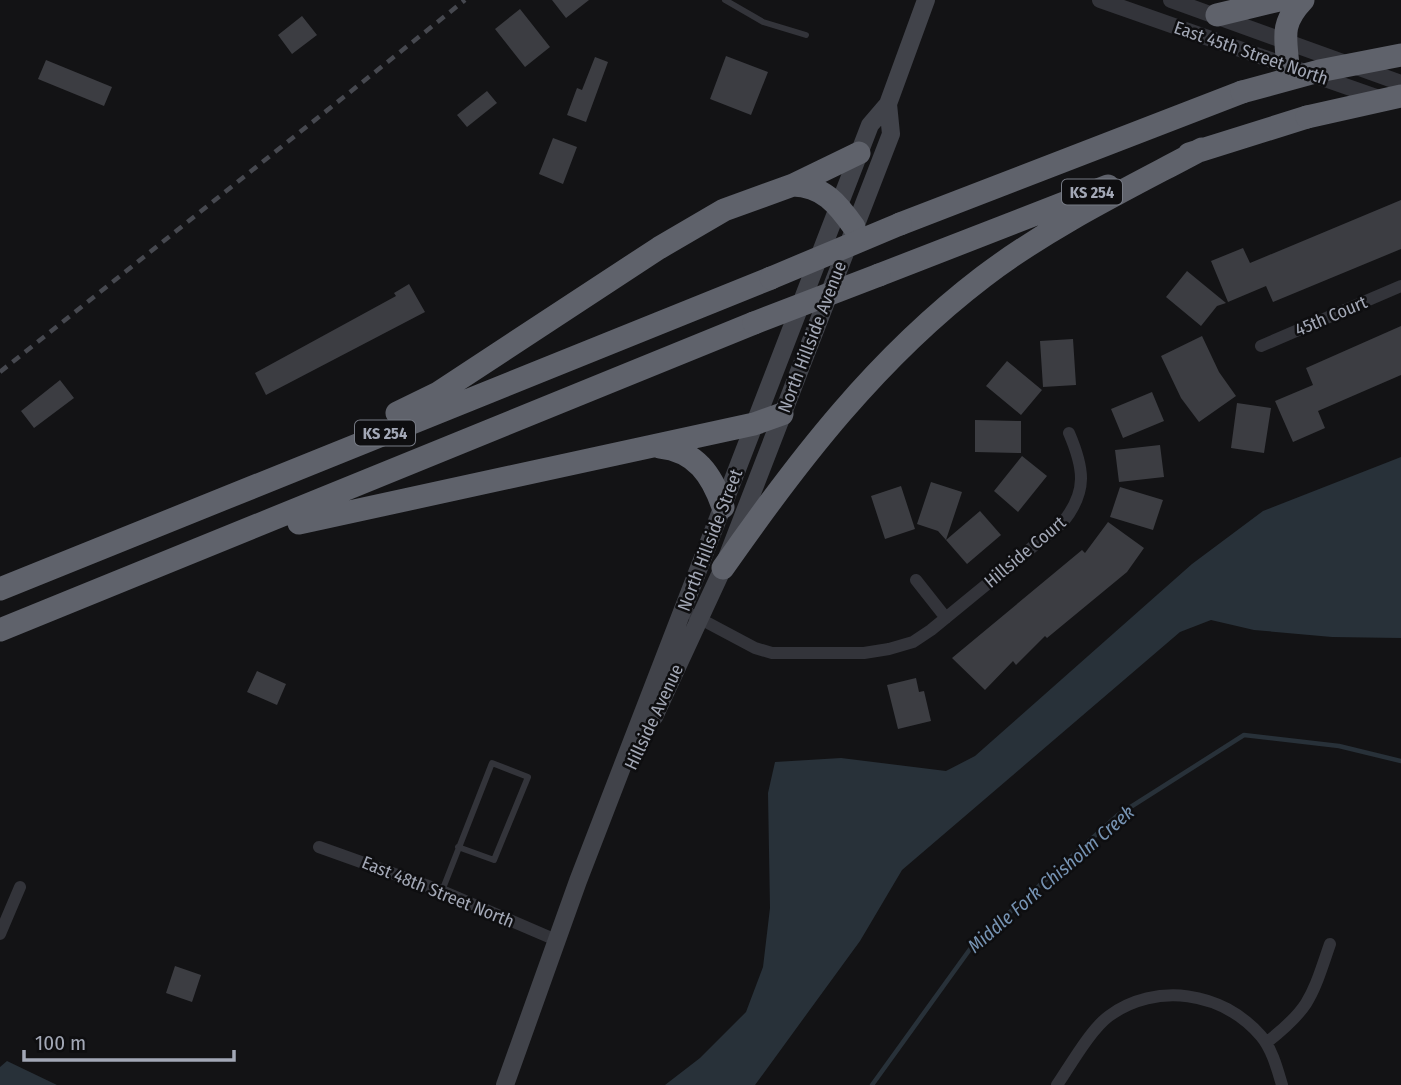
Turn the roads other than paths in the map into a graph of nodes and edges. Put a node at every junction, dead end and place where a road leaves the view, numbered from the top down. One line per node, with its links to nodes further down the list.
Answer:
1 (725, 0): 8 (lane)
2 (926, 0): 14 (main road, North Hillside Street)
3 (1100, 0): 11 (street, East 45th Street North)
4 (1171, 0): 7 (street, East 45th Street North)
5 (1279, 0): 7 (highway)
6 (1303, 0): 9 (highway)
7 (1217, 15): 9 (street, East 45th Street North)
8 (806, 35)
9 (1286, 39): 11 (highway); 12 (street, East 45th Street North)
10 (1401, 55): 28 (highway, KS 254, bridge)
11 (1288, 65): 15 (street, East 45th Street North)
12 (1401, 83)
13 (1401, 96): 16 (highway, KS 254, bridge)
14 (888, 104): 17 (main road, North Hillside Street); 20 (main road, North Hillside Avenue)
15 (1401, 106)
16 (1202, 149): 29 (highway, KS 254, bridge); 30 (highway)
17 (859, 153): 18 (highway); 19 (main road, North Hillside Street)
18 (793, 185): 19 (highway); 28 (highway)
19 (839, 206): 20 (highway); 24 (main road, North Hillside Street)
20 (854, 227): 23 (main road, North Hillside Avenue)
21 (1401, 286): 22 (street, 45th Court)
22 (1261, 346)
23 (782, 414): 24 (highway); 30 (main road, North Hillside Avenue)
24 (754, 424): 26 (highway); 27 (main road, North Hillside Street)
25 (1069, 433): 34 (street, Hillside Court)
26 (656, 446): 27 (highway); 29 (highway)
27 (723, 507): 33 (main road, North Hillside Street)
28 (173, 517): 32 (highway, KS 254)
29 (178, 558): 35 (highway, KS 254)
30 (723, 568): 33 (main road, Hillside Avenue)
31 (916, 580): 34 (street)
32 (0, 589)
33 (691, 615): 34 (street, Hillside Court); 41 (main road, Hillside Avenue)
34 (946, 618)
35 (0, 631)
36 (319, 847): 39 (street, East 48th Street North)
37 (458, 847): 37 (lane); 39 (lane)
38 (20, 887): 40 (street)
39 (442, 891): 41 (street, East 48th Street North)
40 (0, 934)
41 (556, 940): 44 (main road)
42 (1330, 944): 43 (street)
43 (1266, 1043): 45 (street); 46 (street)
44 (505, 1085)
45 (1057, 1085)
46 (1282, 1085)

